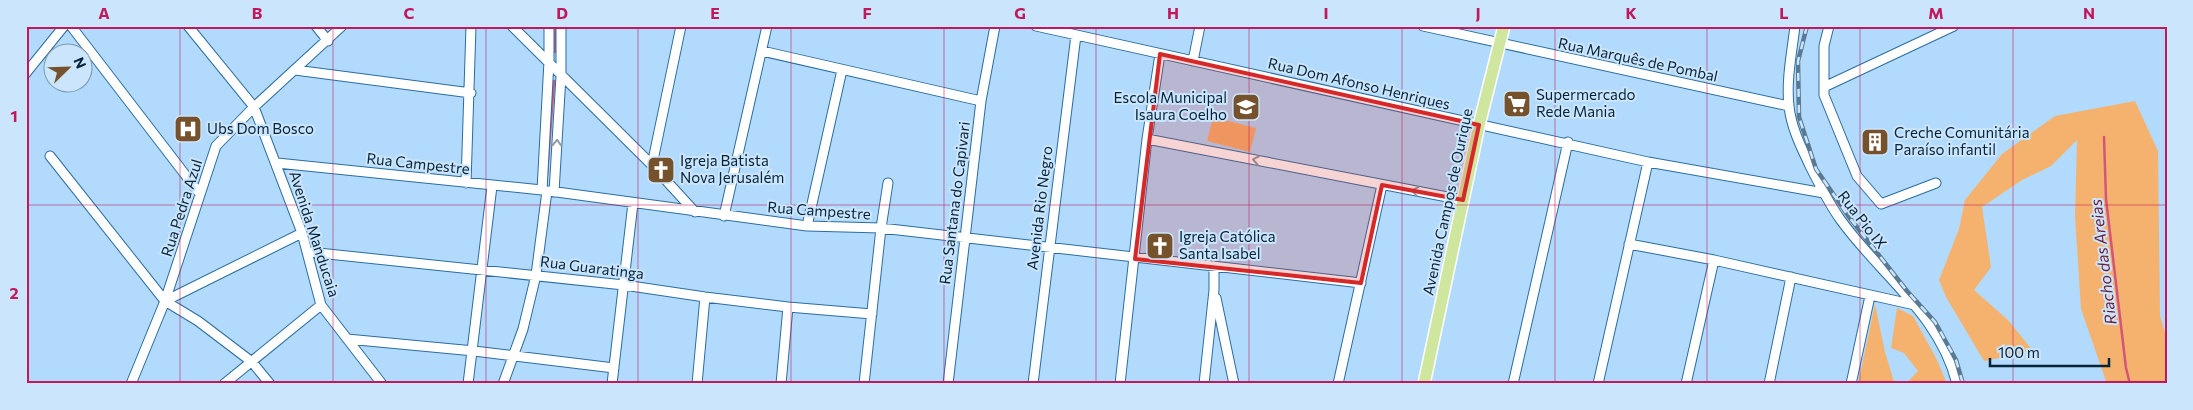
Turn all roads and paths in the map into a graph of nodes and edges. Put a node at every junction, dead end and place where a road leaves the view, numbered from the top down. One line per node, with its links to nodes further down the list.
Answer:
1 (64, 26): 29 (street)
2 (71, 26): 50 (street)
3 (188, 26): 35 (street, Avenida Manducaia)
4 (316, 26): 21 (street)
5 (342, 26): 21 (street, Rua Pedra Azul)
6 (471, 26): 32 (street)
7 (512, 26): 25 (street)
8 (549, 26): 25 (street)
9 (560, 26): 30 (street)
10 (681, 26): 42 (street)
11 (767, 26): 23 (street)
12 (995, 26): 33 (street, Rua Santana do Capivari)
13 (1036, 26): 20 (street, Rua Dom Afonso Henriques)
14 (1200, 26): 26 (street)
15 (1423, 26): 22 (street, Rua Marquês de Pombal)
16 (1504, 26): 22 (main road, Avenida Campos de Ourique)
17 (1795, 26): 34 (street, Rua Pio IX)
18 (1830, 26): 31 (street)
19 (1954, 26): 31 (street)
20 (1076, 35): 24 (street, Rua Dom Afonso Henriques); 60 (street, Avenida Rio Negro)
21 (328, 41): 27 (street, Rua Pedra Azul)
22 (1500, 44): 34 (street, Rua Marquês de Pombal); 36 (main road, Avenida Campos de Ourique)
23 (762, 51): 28 (street); 54 (street)
24 (1160, 54): 26 (street, Rua Dom Afonso Henriques); 37 (street)
25 (549, 61): 30 (street); 48 (street)
26 (1193, 61): 36 (street, Rua Dom Afonso Henriques)
27 (295, 70): 32 (street); 35 (street, Rua Pedra Azul)
28 (842, 70): 33 (street); 55 (street)
29 (26, 73)
30 (561, 76): 42 (street); 48 (street, one-way to 30)
31 (1824, 87): 45 (street)
32 (471, 93): 43 (street)
33 (981, 101): 58 (street, Rua Santana do Capivari)
34 (1789, 106): 49 (street, Rua Pio IX)
35 (254, 107): 41 (street, Avenida Manducaia); 50 (street, Rua Pedra Azul)
36 (1479, 125): 38 (street, Rua Dom Afonso Henriques); 51 (main road, Avenida Campos de Ourique)
37 (1147, 139): 46 (street, one-way to 37); 62 (street)
38 (1568, 142): 40 (street, Rua Dom Afonso Henriques); 100 (street)
39 (50, 156): 73 (street)
40 (1648, 162): 49 (street, Rua Dom Afonso Henriques); 59 (street)
41 (276, 163): 43 (street, Rua Campestre); 57 (street, Avenida Manducaia)
42 (652, 165): 53 (street)
43 (466, 183): 47 (street, Rua Campestre)
44 (888, 183): 56 (street)
45 (1936, 183)
46 (1382, 184): 51 (street, one-way to 46); 68 (street)
47 (492, 186): 48 (street, Rua Campestre); 65 (street)
48 (547, 191): 52 (street, Rua Campestre); 66 (street)
49 (1824, 193): 75 (street, Rua Pio IX)
50 (200, 194): 73 (street, Rua Pedra Azul)
51 (1463, 200): 99 (main road, Avenida Campos de Ourique)
52 (633, 203): 53 (street, Rua Campestre); 69 (street)
53 (695, 212): 54 (street, Rua Campestre)
54 (724, 216): 55 (street, Rua Campestre)
55 (807, 226): 56 (street, Rua Campestre)
56 (881, 228): 58 (street, Rua Campestre); 77 (street)
57 (302, 233): 61 (street, Avenida Manducaia); 73 (street)
58 (964, 238): 60 (street, Rua Campestre); 93 (street, Rua Santana do Capivari)
59 (1629, 244): 63 (street); 101 (street)
60 (1048, 248): 62 (street, Rua Campestre); 94 (street, Avenida Rio Negro)
61 (308, 252): 65 (street, Rua Guaratinga); 74 (street, Avenida Manducaia)
62 (1135, 259): 64 (street, Rua Campestre); 95 (street)
63 (1714, 260): 67 (street); 102 (street)
64 (1214, 266): 68 (street, Rua Campestre); 70 (street)
65 (483, 269): 66 (street, Rua Guaratinga); 79 (street)
66 (536, 275): 69 (street, Rua Guaratinga); 80 (street)
67 (1791, 277): 71 (street); 103 (street)
68 (1361, 283): 98 (street)
69 (624, 285): 72 (street, Rua Guaratinga); 82 (street)
70 (1214, 290): 96 (street); 97 (street)
71 (1870, 296): 75 (street); 104 (street)
72 (705, 297): 76 (street, Rua Guaratinga); 90 (street)
73 (165, 301): 81 (street); 83 (street, Rua Pedra Azul)
74 (321, 305): 78 (street, Avenida Manducaia); 81 (street)
75 (1915, 305): 105 (street, Rua Pio IX)
76 (788, 307): 77 (street, Rua Guaratinga); 91 (street)
77 (872, 314): 92 (street)
78 (347, 339): 79 (street); 86 (street, Avenida Manducaia)
79 (474, 351): 80 (street); 87 (street)
80 (514, 357): 82 (street); 88 (street)
81 (252, 362): 84 (street); 85 (street)
82 (614, 368): 89 (street)
83 (131, 384)
84 (224, 384)
85 (270, 384)
86 (382, 384)
87 (468, 384)
88 (504, 384)
89 (612, 384)
90 (697, 384)
91 (781, 384)
92 (864, 384)
93 (948, 384)
94 (1033, 384)
95 (1120, 384)
96 (1204, 384)
97 (1234, 384)
98 (1338, 384)
99 (1424, 384)
100 (1513, 384)
101 (1598, 384)
102 (1686, 384)
103 (1769, 384)
104 (1851, 384)
105 (1957, 384)

